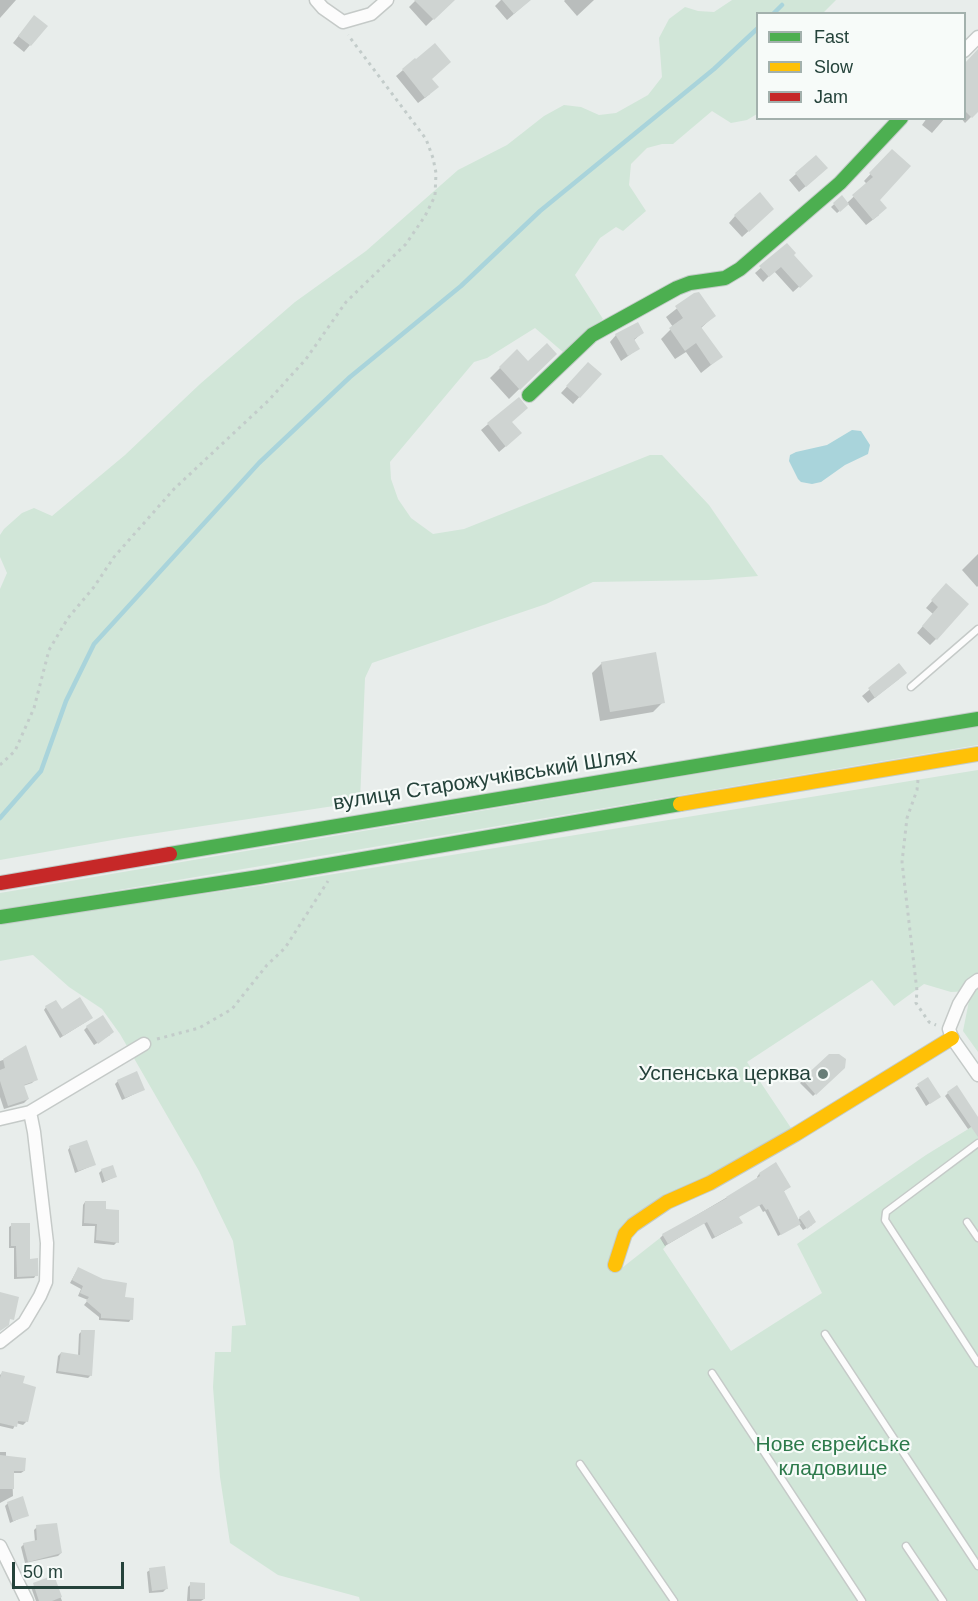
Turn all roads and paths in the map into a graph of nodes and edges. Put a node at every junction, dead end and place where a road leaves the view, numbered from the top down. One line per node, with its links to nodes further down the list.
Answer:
1 (316, 0): 3 (street)
2 (387, 0): 3 (street)
3 (343, 22): 13 (path)
4 (978, 37): 5 (street)
5 (966, 49)
6 (899, 120): 7 (main road)
7 (529, 395)
8 (978, 629): 9 (lane)
9 (910, 687)
10 (978, 719): 15 (main road, вулиця Старожучківський Шлях)
11 (978, 754): 12 (main road)
12 (920, 762): 14 (main road); 18 (path)
13 (0, 765)
14 (339, 863): 16 (main road); 19 (path)
15 (0, 883)
16 (0, 917)
17 (978, 980): 18 (street)
18 (950, 1033): 20 (street); 26 (main road)
19 (144, 1044): 21 (street)
20 (978, 1075)
21 (30, 1112): 22 (street); 28 (street)
22 (0, 1119)
23 (978, 1143): 29 (lane)
24 (968, 1222): 25 (lane)
25 (978, 1238)
26 (615, 1265)
27 (825, 1334): 34 (lane)
28 (0, 1342)
29 (978, 1364)
30 (712, 1373): 37 (lane)
31 (580, 1464): 36 (lane)
32 (0, 1546): 35 (street)
33 (906, 1546): 38 (lane)
34 (978, 1566)
35 (27, 1601)
36 (674, 1601)
37 (862, 1601)
38 (943, 1601)

